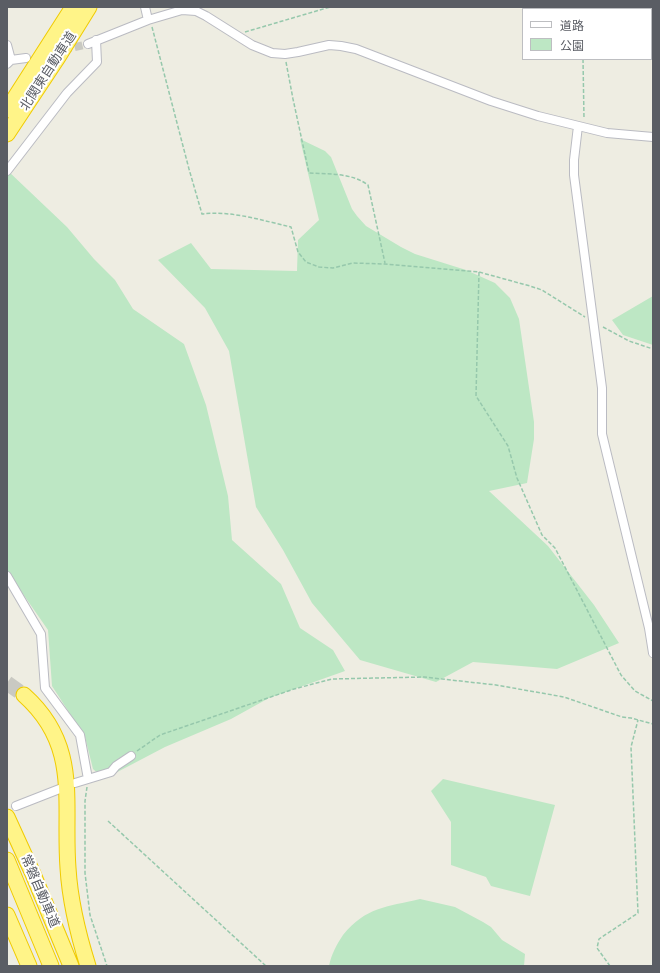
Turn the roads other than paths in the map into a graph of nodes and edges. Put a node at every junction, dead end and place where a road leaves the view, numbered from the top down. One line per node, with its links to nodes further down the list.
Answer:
1 (73, 7): 10 (highway, 北関東自動車道)
2 (89, 7): 12 (highway, 北関東自動車道)
3 (145, 7): 4 (street)
4 (148, 20): 5 (street); 11 (street)
5 (96, 40): 6 (street); 14 (street)
6 (88, 44)
7 (7, 45): 9 (street)
8 (26, 58): 9 (street)
9 (9, 62)
10 (7, 110)
11 (581, 127): 13 (street); 16 (street)
12 (7, 134)
13 (653, 136)
14 (7, 171)
15 (7, 576): 19 (street)
16 (653, 654)
17 (24, 695): 30 (highway)
18 (131, 756): 19 (street)
19 (88, 779): 20 (street)
20 (75, 783)
21 (62, 788): 22 (street)
22 (12, 812): 29 (highway, 常磐自動車道)
23 (7, 860): 28 (highway, 常磐自動車道)
24 (7, 915): 26 (highway)
25 (7, 924): 26 (highway)
26 (16, 937): 27 (highway)
27 (29, 966)
28 (51, 966)
29 (71, 966)
30 (88, 966)

